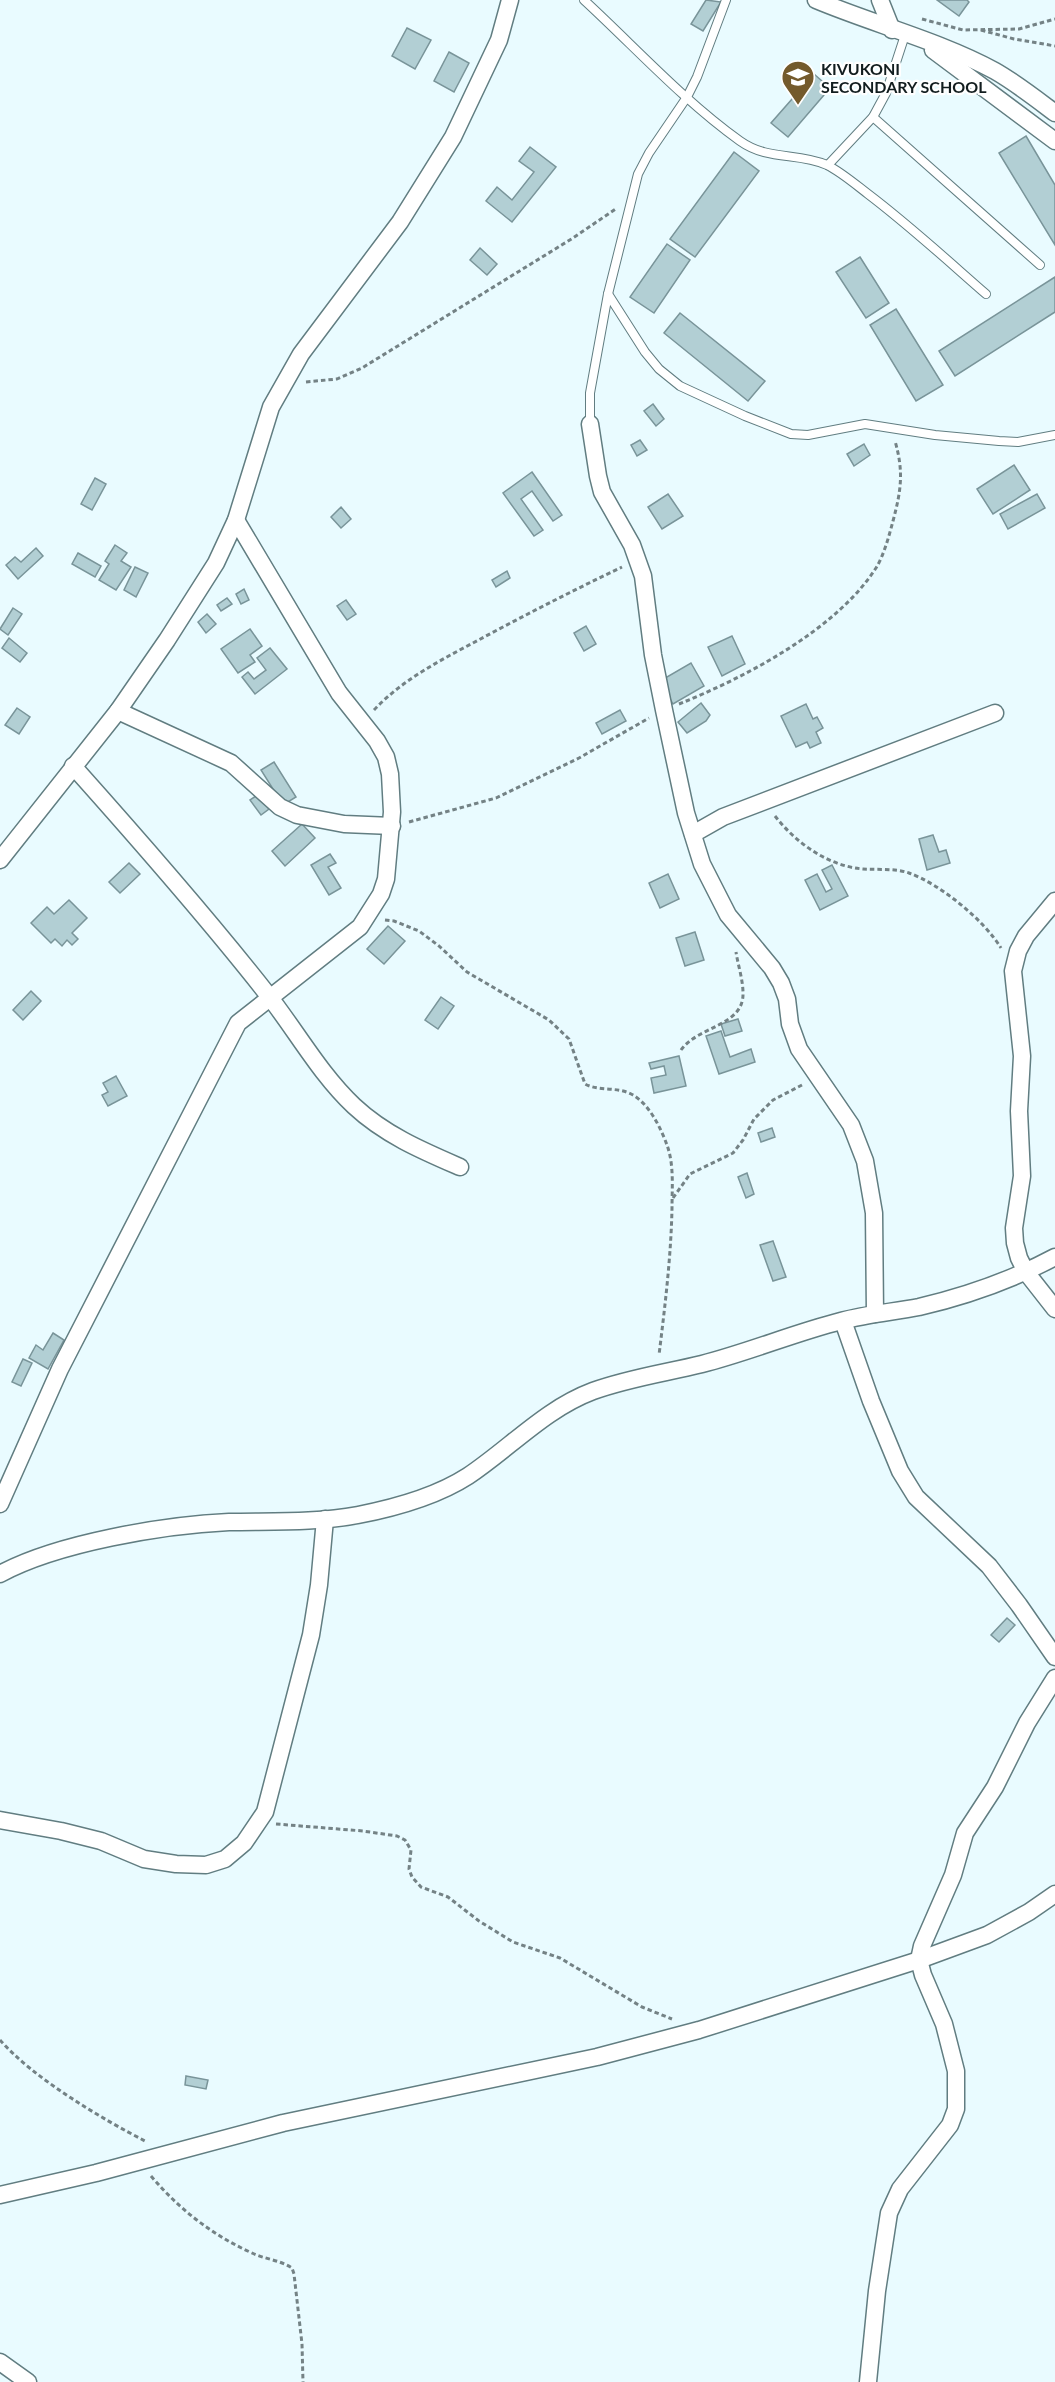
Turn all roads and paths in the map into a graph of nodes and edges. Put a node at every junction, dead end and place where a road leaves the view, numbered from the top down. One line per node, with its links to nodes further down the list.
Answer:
1 (510, 0): 20 (street)
2 (584, 0): 11 (lane)
3 (726, 0): 11 (lane)
4 (816, 0): 9 (street)
5 (880, 0): 9 (street)
6 (921, 18): 8 (path)
7 (1055, 19): 8 (path)
8 (977, 29): 10 (path)
9 (905, 35): 12 (street); 13 (lane); 14 (street)
10 (1055, 46)
11 (687, 97): 15 (lane); 16 (lane)
12 (1055, 113)
13 (873, 117): 15 (lane); 17 (lane)
14 (1055, 141)
15 (828, 165): 19 (lane)
16 (630, 199): 18 (lane); 20 (path)
17 (1040, 265)
18 (608, 294): 21 (lane); 22 (lane)
19 (986, 294)
20 (285, 381): 24 (street)
21 (590, 424): 25 (street)
22 (891, 428): 23 (lane); 26 (path)
23 (1055, 435)
24 (236, 520): 27 (street); 29 (street)
25 (638, 560): 26 (street); 29 (path)
26 (664, 710): 32 (path); 33 (street)
27 (118, 711): 30 (street); 32 (street)
28 (995, 713): 31 (street)
29 (363, 723): 32 (street)
30 (73, 766): 34 (street); 39 (street)
31 (763, 801): 33 (street); 38 (path)
32 (392, 826): 37 (street)
33 (693, 834): 36 (street)
34 (0, 860)
35 (1055, 901): 38 (street)
36 (728, 915): 40 (path); 41 (street)
37 (368, 917): 39 (street); 43 (path)
38 (1013, 971): 45 (street)
39 (269, 997): 42 (street); 50 (street)
40 (681, 1050)
41 (818, 1078): 43 (path); 47 (street)
42 (460, 1167)
43 (672, 1199): 49 (path)
44 (1055, 1257): 45 (street)
45 (1026, 1272): 46 (street); 47 (street)
46 (1055, 1309)
47 (875, 1314): 48 (street)
48 (843, 1321): 49 (street); 53 (street)
49 (657, 1373): 51 (street)
50 (0, 1504)
51 (325, 1519): 52 (street); 56 (street)
52 (0, 1574)
53 (1055, 1657)
54 (1055, 1678): 58 (street)
55 (0, 1820): 56 (street)
56 (259, 1823): 59 (path)
57 (1055, 1894): 58 (street)
58 (919, 1960): 59 (street); 67 (street)
59 (699, 2030): 61 (street)
60 (0, 2040): 61 (path)
61 (167, 2153): 62 (street)
62 (139, 2161): 63 (street); 66 (path)
63 (0, 2195)
64 (0, 2362): 65 (street)
65 (28, 2382)
66 (303, 2382)
67 (868, 2382)

